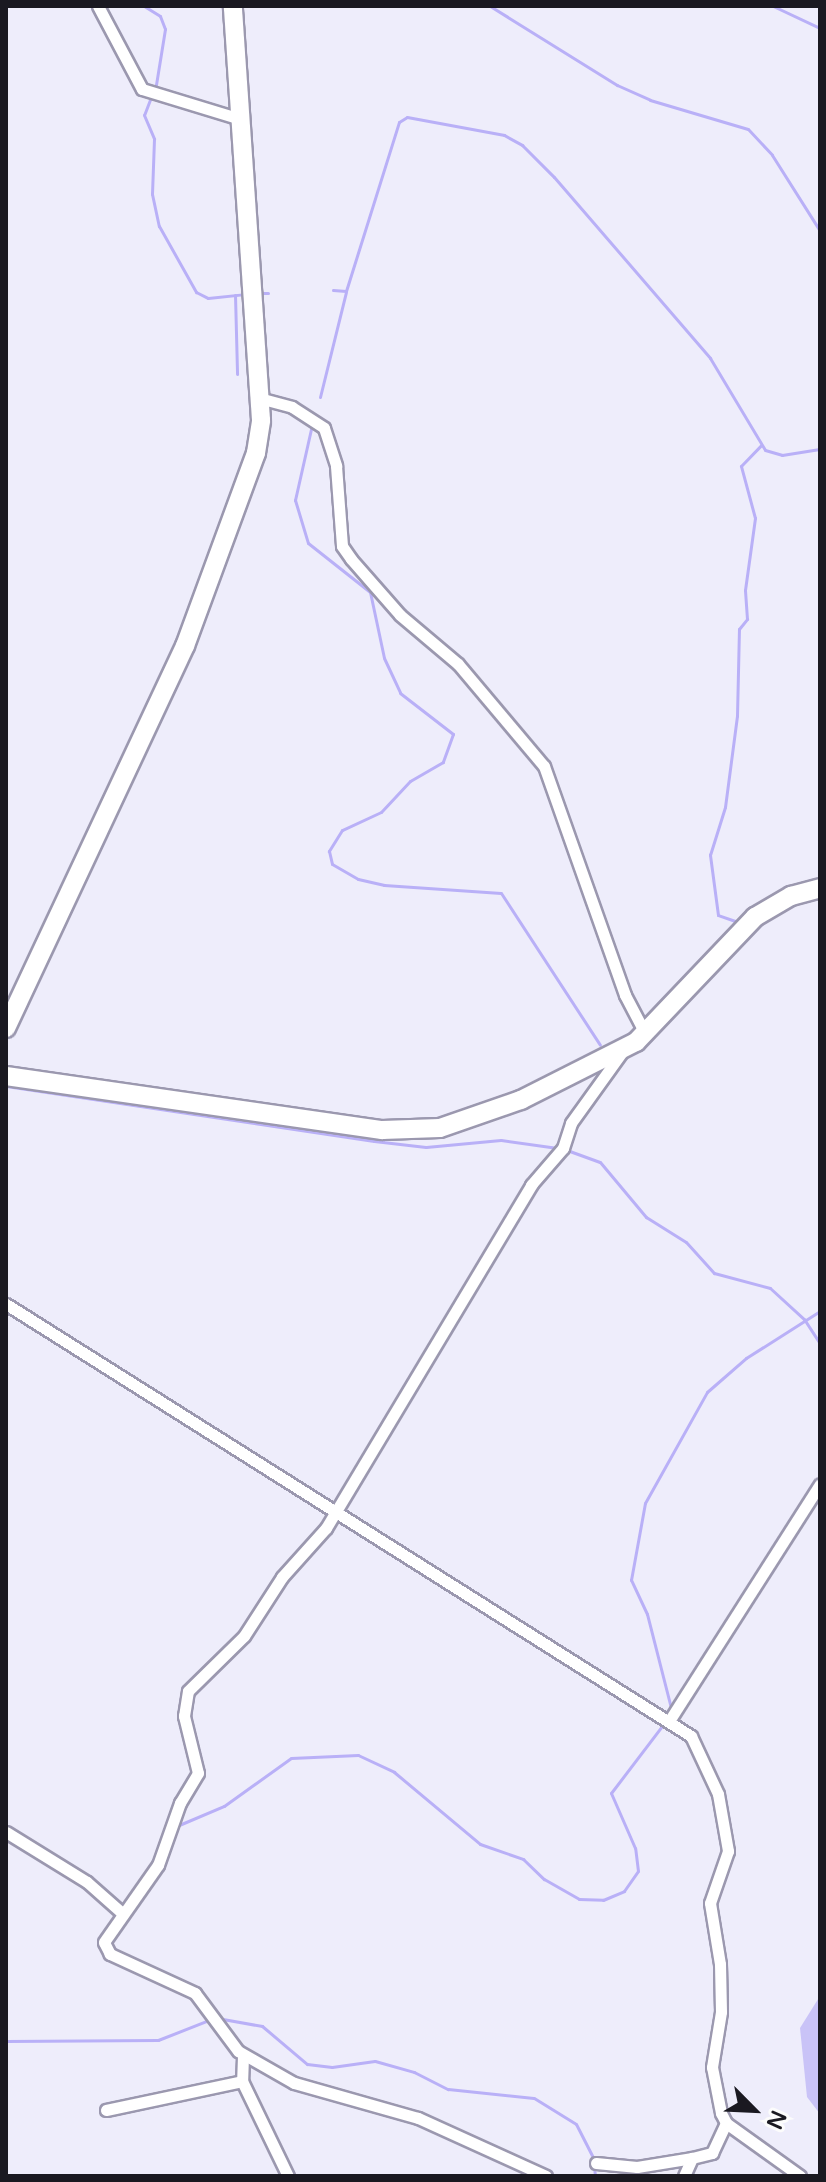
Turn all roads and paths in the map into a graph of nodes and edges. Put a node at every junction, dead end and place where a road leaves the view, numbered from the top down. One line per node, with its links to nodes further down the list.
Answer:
1 (98, 6): 3 (street)
2 (233, 6): 3 (main road)
3 (240, 119): 4 (main road)
4 (259, 398): 6 (main road); 7 (street)
5 (820, 888): 7 (main road)
6 (6, 1028)
7 (646, 1035): 8 (main road)
8 (624, 1049): 9 (main road); 12 (street)
9 (6, 1076)
10 (6, 1304): 12 (street)
11 (820, 1484): 13 (street)
12 (335, 1509): 13 (street); 15 (street)
13 (671, 1718): 19 (street)
14 (6, 1832): 15 (street)
15 (122, 1913): 16 (street)
16 (243, 2056): 17 (street); 23 (street)
17 (242, 2081): 18 (street); 22 (street)
18 (106, 2110)
19 (726, 2123): 20 (street); 25 (street)
20 (692, 2158): 21 (street); 24 (street)
21 (596, 2163)
22 (288, 2176)
23 (546, 2176)
24 (684, 2176)
25 (800, 2176)

